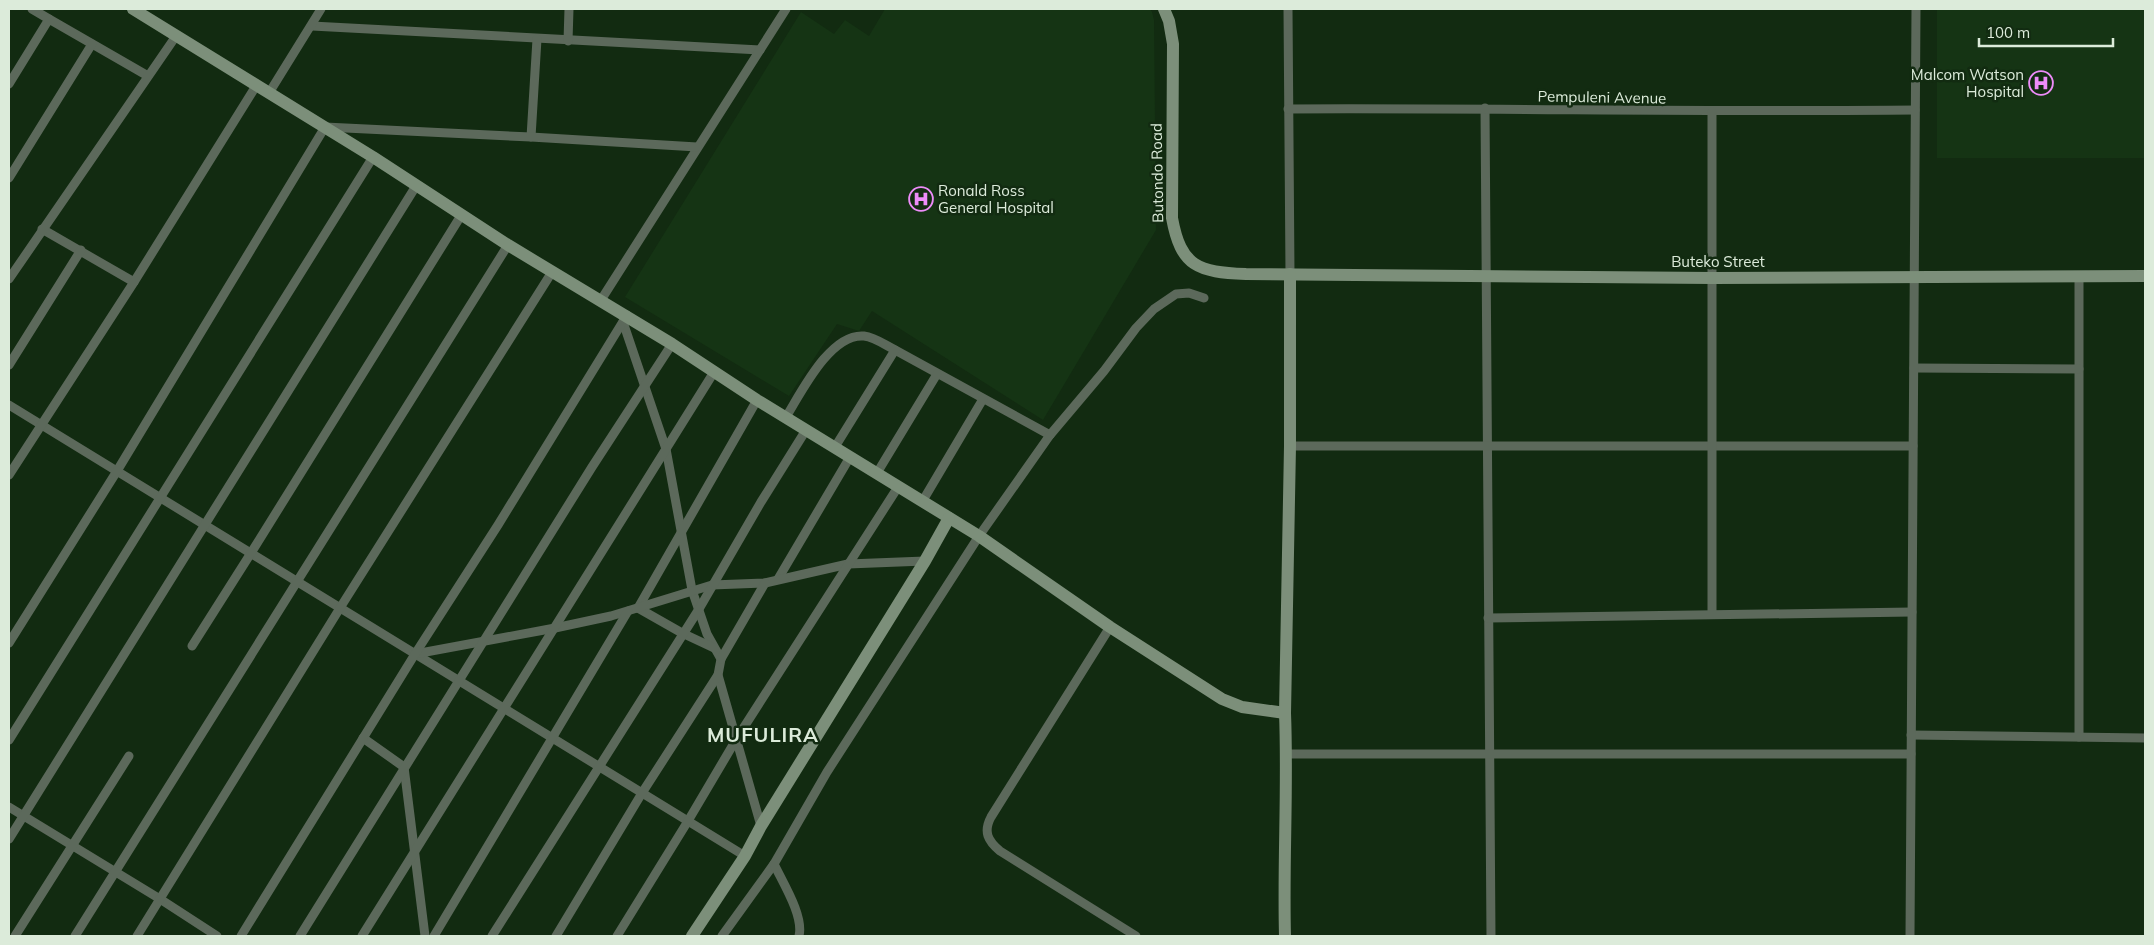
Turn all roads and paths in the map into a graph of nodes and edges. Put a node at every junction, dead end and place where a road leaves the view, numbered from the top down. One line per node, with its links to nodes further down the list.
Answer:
1 (32, 9): 9 (street)
2 (133, 9): 11 (street)
3 (321, 9): 10 (street)
4 (570, 9): 13 (street)
5 (786, 9): 15 (street)
6 (1164, 9): 35 (street, Butondo Road)
7 (1288, 9): 21 (street)
8 (1916, 9): 22 (street)
9 (49, 19): 14 (street); 17 (street)
10 (312, 26): 12 (street); 19 (street)
11 (176, 36): 16 (street); 18 (street)
12 (536, 39): 13 (street); 25 (street)
13 (568, 41): 15 (street)
14 (92, 44): 16 (street); 28 (street)
15 (760, 50): 26 (street)
16 (148, 76): 31 (street)
17 (9, 84)
18 (256, 86): 19 (street); 42 (street)
19 (269, 93): 24 (street)
20 (1485, 108): 21 (street, Pempuleni Avenue); 23 (street, Pempuleni Avenue); 38 (street)
21 (1288, 109): 35 (street)
22 (1915, 110): 23 (street, Pempuleni Avenue); 36 (street)
23 (1712, 112): 40 (street)
24 (325, 127): 25 (street); 27 (street); 68 (street)
25 (531, 136): 26 (street)
26 (697, 147): 44 (street)
27 (373, 157): 29 (street); 72 (street)
28 (9, 178)
29 (416, 186): 30 (street); 75 (street)
30 (462, 214): 32 (street); 78 (street)
31 (42, 229): 33 (street); 41 (street)
32 (508, 245): 34 (street); 82 (street)
33 (81, 250): 42 (street); 48 (street)
34 (552, 272): 44 (street); 86 (street)
35 (1290, 274): 38 (street, Buteko Street); 61 (street)
36 (1914, 276): 39 (street, Buteko Street); 40 (street, Buteko Street); 49 (street)
37 (2145, 276): 39 (street, Buteko Street)
38 (1486, 277): 40 (street, Buteko Street); 64 (street)
39 (2079, 277): 50 (street)
40 (1713, 278): 65 (street)
41 (9, 279)
42 (134, 282): 58 (street)
43 (1204, 298): 60 (street)
44 (601, 300): 45 (street)
45 (625, 319): 46 (street); 53 (street); 100 (street)
46 (672, 344): 51 (street); 53 (street)
47 (895, 350): 52 (street); 57 (street); 63 (street)
48 (9, 365)
49 (1914, 368): 50 (street); 62 (street)
50 (2080, 369): 108 (street)
51 (714, 372): 54 (street); 66 (street)
52 (937, 374): 55 (street); 69 (street)
53 (646, 386): 66 (street); 96 (street)
54 (757, 400): 57 (street); 76 (street)
55 (983, 400): 60 (street); 73 (street)
56 (9, 405): 58 (street)
57 (786, 417): 59 (street)
58 (41, 425): 68 (street); 70 (street)
59 (806, 430): 63 (street); 84 (street)
60 (1050, 435): 77 (street)
61 (1290, 446): 64 (street); 105 (street)
62 (1913, 446): 65 (street); 90 (street)
63 (835, 447): 67 (street)
64 (1488, 447): 65 (street); 92 (street)
65 (1713, 447): 91 (street)
66 (666, 449): 76 (street); 94 (street)
67 (850, 457): 69 (street); 81 (street)
68 (117, 471): 72 (street); 97 (street)
69 (877, 473): 71 (street)
70 (9, 476)
71 (898, 487): 73 (street); 80 (street)
72 (160, 498): 75 (street); 112 (street)
73 (922, 502): 74 (street)
74 (949, 518): 77 (street); 79 (street)
75 (206, 526): 78 (street); 121 (street)
76 (682, 532): 85 (street); 87 (street)
77 (979, 536): 93 (street); 128 (street)
78 (251, 554): 82 (street); 98 (street)
79 (925, 561): 80 (street); 123 (street)
80 (848, 564): 81 (street); 110 (street)
81 (778, 579): 83 (street)
82 (296, 581): 86 (street); 129 (street)
83 (765, 583): 84 (street); 101 (street)
84 (712, 585): 85 (street); 88 (street)
85 (692, 590): 87 (street); 88 (street)
86 (340, 608): 100 (street); 130 (street)
87 (638, 608): 89 (street); 95 (street)
88 (699, 610): 95 (street); 99 (street)
89 (628, 611): 94 (street); 107 (street)
90 (1912, 612): 91 (street); 106 (street)
91 (1712, 614): 92 (street)
92 (1488, 618): 114 (street)
93 (1110, 626): 105 (street); 146 (street)
94 (555, 628): 96 (street); 104 (street)
95 (682, 633): 99 (street); 117 (street)
96 (485, 640): 100 (street); 103 (street)
97 (9, 643)
98 (192, 646)
99 (714, 648): 101 (street)
100 (415, 654): 103 (street); 109 (street)
101 (721, 659): 102 (street)
102 (718, 675): 110 (street); 119 (street)
103 (458, 681): 104 (street); 118 (street)
104 (505, 709): 107 (street); 126 (street)
105 (1285, 713): 113 (street)
106 (1911, 735): 108 (street); 115 (street)
107 (551, 737): 117 (street); 139 (street)
108 (2079, 737): 111 (street)
109 (363, 738): 118 (street); 135 (street)
110 (737, 738): 122 (street); 123 (street)
111 (2145, 738)
112 (9, 740)
113 (1286, 754): 114 (street); 147 (street)
114 (1490, 754): 115 (street); 148 (street)
115 (1911, 754): 149 (street)
116 (129, 756): 125 (street)
117 (598, 766): 119 (street); 140 (street)
118 (404, 767): 126 (street); 136 (street)
119 (642, 793): 122 (street); 141 (street)
120 (9, 807): 121 (street)
121 (23, 816): 124 (street); 125 (street)
122 (688, 821): 127 (street); 142 (street)
123 (761, 826): 127 (street)
124 (9, 839)
125 (73, 846): 129 (street); 131 (street)
126 (414, 851): 137 (street); 138 (street)
127 (745, 856): 143 (street)
128 (774, 864): 144 (street); 145 (street)
129 (114, 872): 130 (street); 132 (street)
130 (160, 899): 133 (street); 134 (street)
131 (15, 936)
132 (75, 936)
133 (137, 936)
134 (217, 936)
135 (241, 936)
136 (300, 936)
137 (362, 936)
138 (424, 936)
139 (434, 936)
140 (492, 936)
141 (556, 936)
142 (617, 936)
143 (692, 936)
144 (722, 936)
145 (799, 936)
146 (1136, 936)
147 (1285, 936)
148 (1491, 936)
149 (1910, 936)

